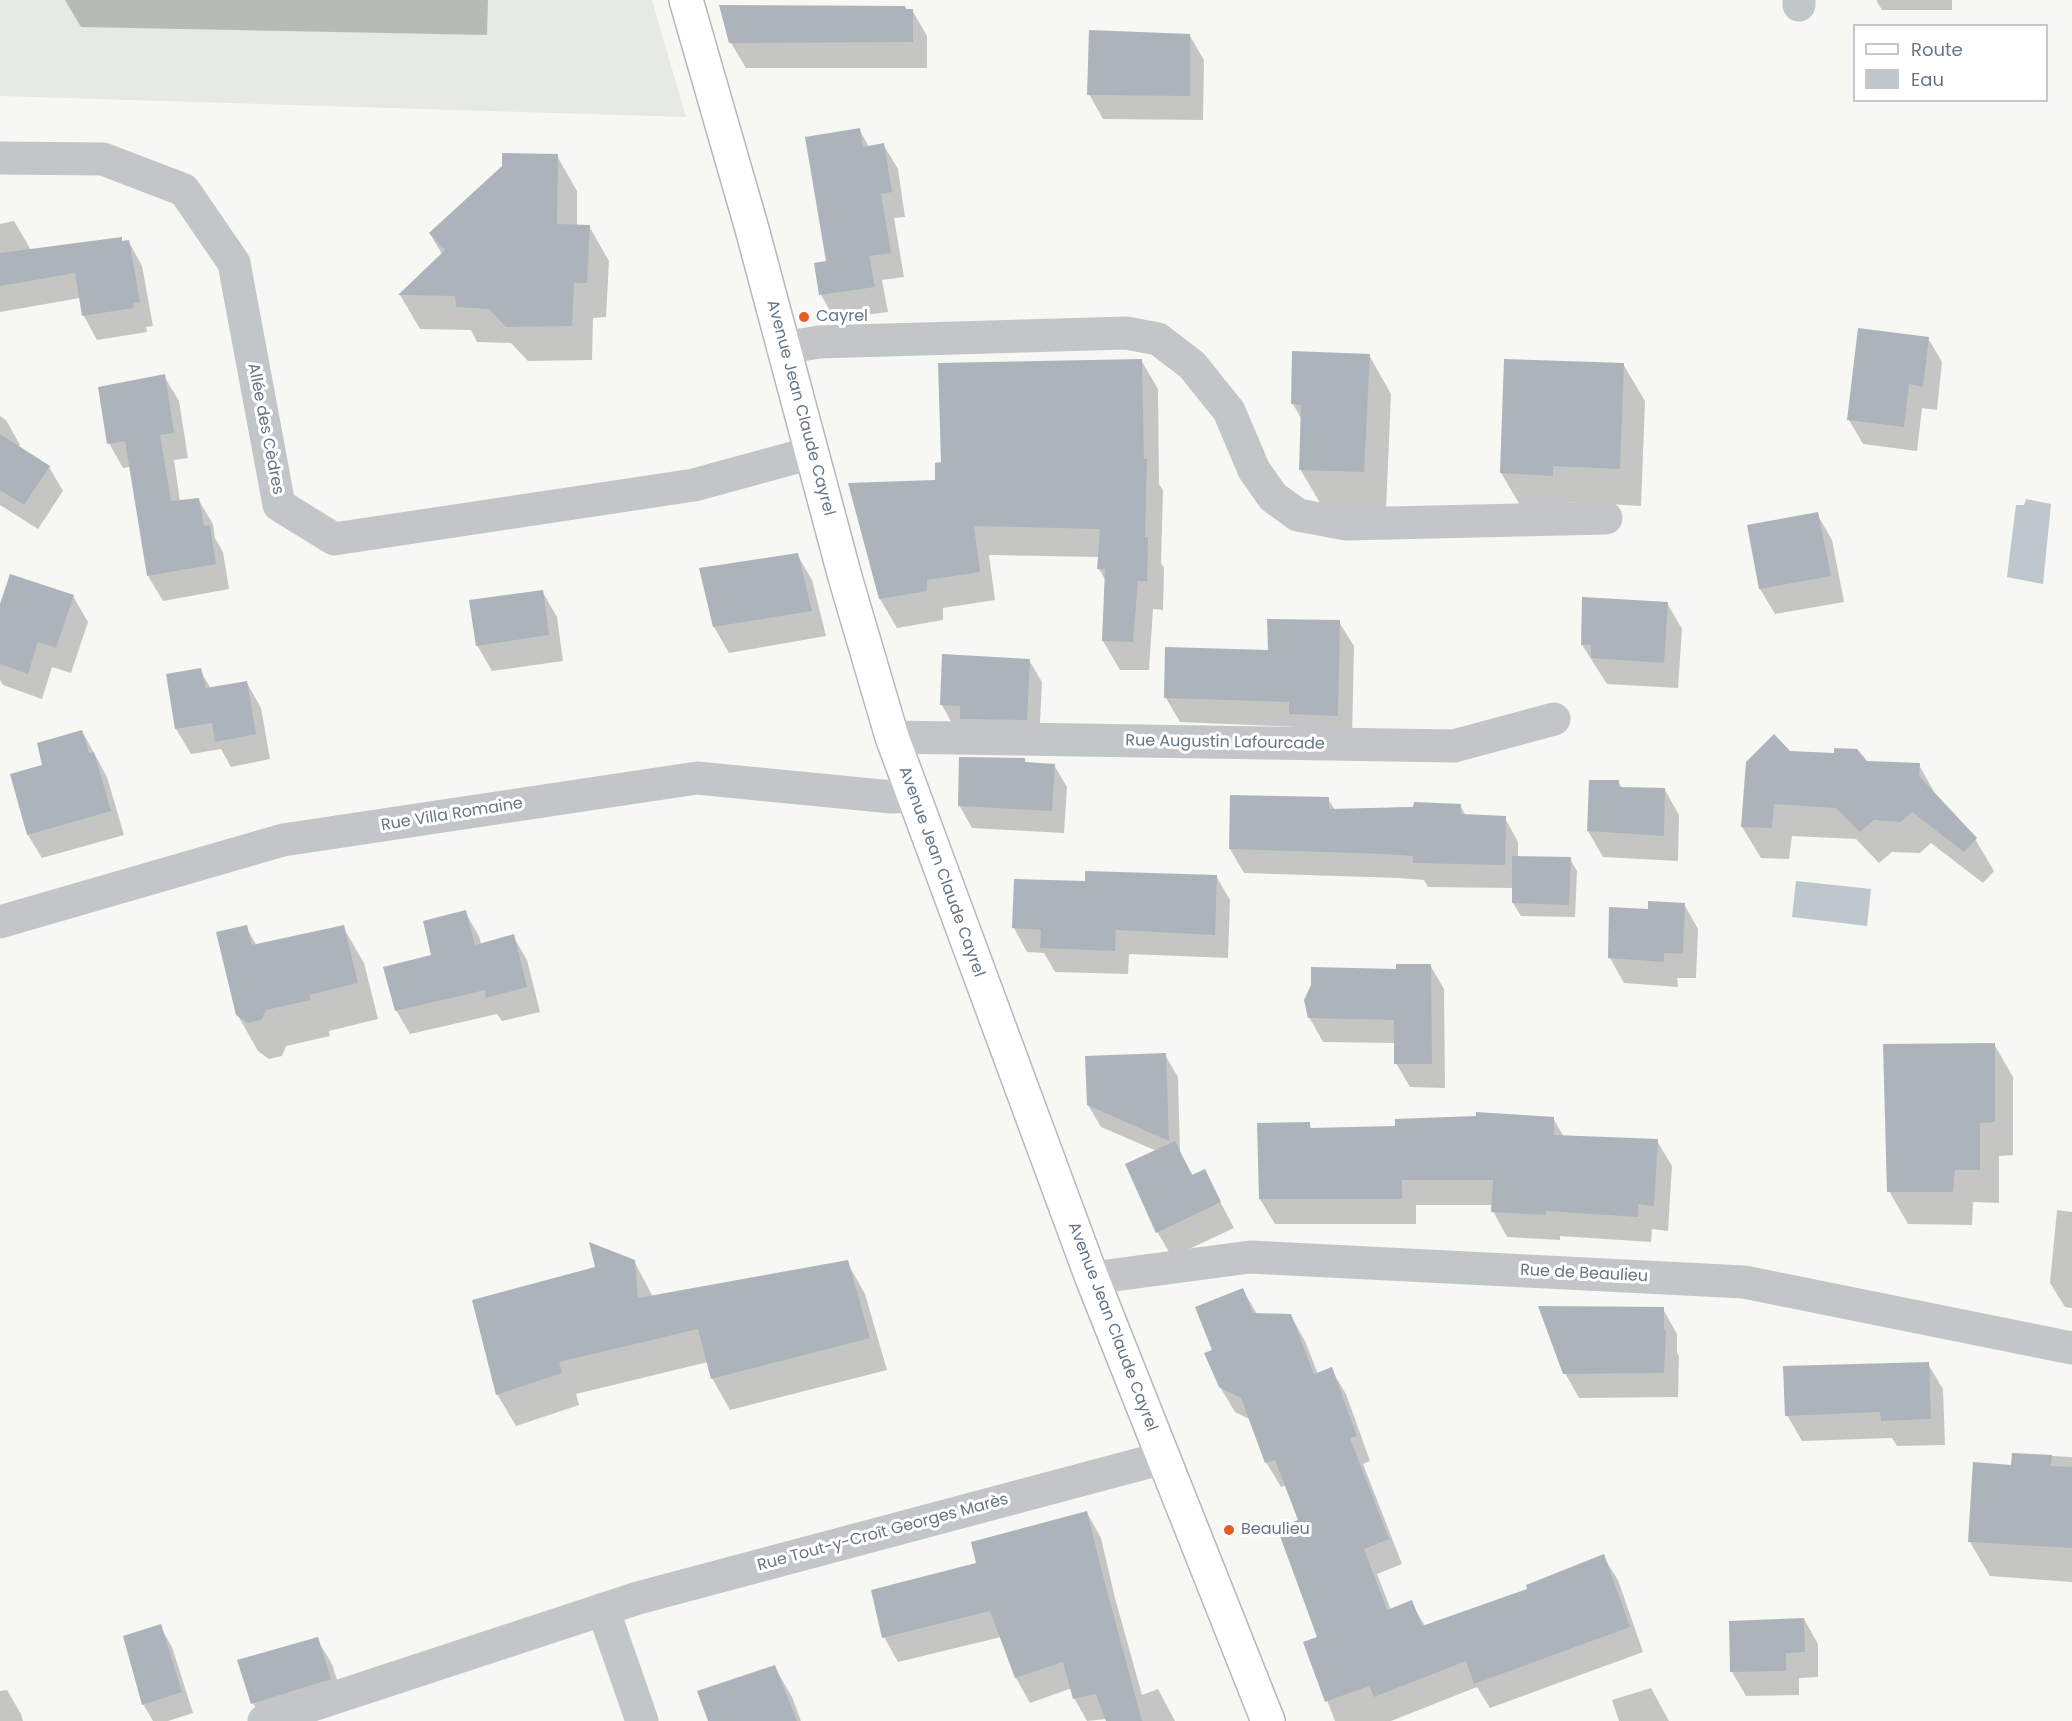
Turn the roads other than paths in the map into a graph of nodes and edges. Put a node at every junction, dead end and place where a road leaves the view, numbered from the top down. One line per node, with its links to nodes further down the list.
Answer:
1 (686, 0): 3 (main road, Avenue Jean Claude Cayrel)
2 (0, 158): 4 (street, Allée des Cèdres)
3 (783, 348): 4 (main road, Avenue Jean Claude Cayrel); 5 (street)
4 (811, 453): 7 (main road, Avenue Jean Claude Cayrel)
5 (1606, 518)
6 (1554, 719): 7 (street, Rue Augustin Lafourcade)
7 (892, 737): 8 (main road, Avenue Jean Claude Cayrel)
8 (913, 796): 9 (street, Rue Villa Romaine); 10 (main road, Avenue Jean Claude Cayrel)
9 (0, 922)
10 (1092, 1278): 11 (street, Rue de Beaulieu); 12 (main road, Avenue Jean Claude Cayrel)
11 (2072, 1348)
12 (1163, 1458): 13 (street, Rue Tout-y-Croît Georges Marès); 16 (main road, Avenue Jean Claude Cayrel)
13 (603, 1609): 14 (street, Rue Tout-y-Croît Georges Marès); 15 (street)
14 (264, 1721)
15 (642, 1721)
16 (1268, 1721)

